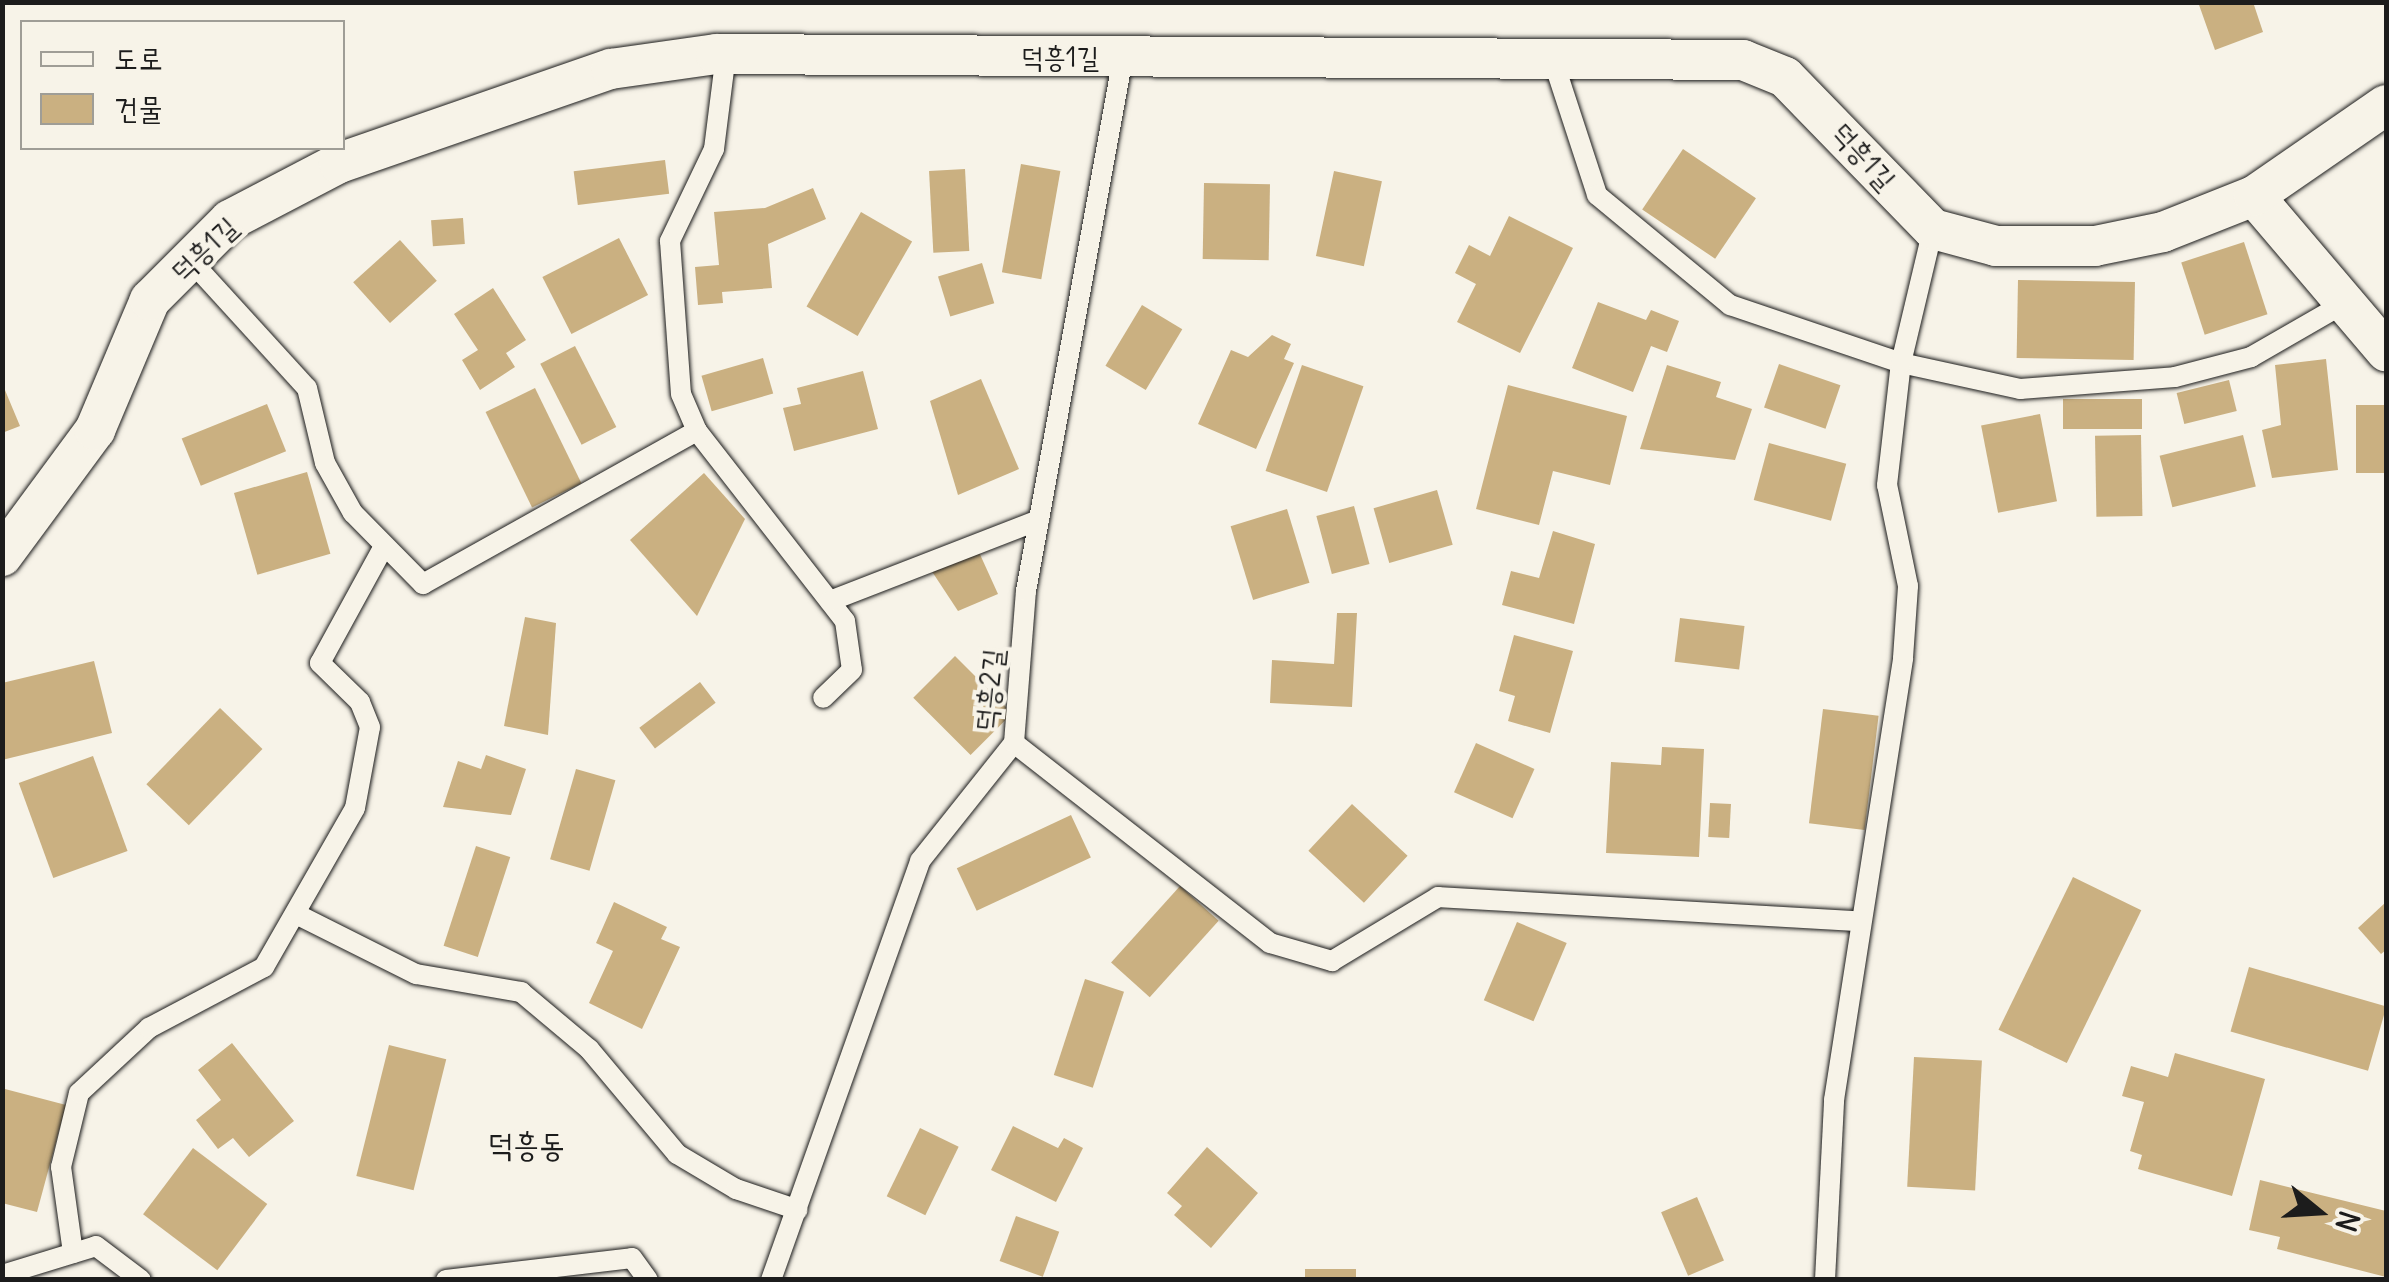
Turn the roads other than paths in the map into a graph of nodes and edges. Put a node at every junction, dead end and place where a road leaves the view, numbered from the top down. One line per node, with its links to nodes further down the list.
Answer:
1 (726, 54): 2 (street, 덕흥1길); 7 (street, 덕흥1길); 11 (lane)
2 (1123, 57): 3 (street, 덕흥1길); 12 (lane, 덕흥2길)
3 (1554, 60): 6 (street, 덕흥1길); 10 (lane)
4 (2386, 104): 5 (street)
5 (2254, 196): 6 (street); 8 (street)
6 (1932, 229): 10 (lane)
7 (190, 260): 13 (lane); 14 (street, 덕흥1길)
8 (2346, 303): 9 (street); 10 (lane)
9 (2386, 351)
10 (1901, 362): 19 (lane)
11 (697, 431): 13 (lane); 15 (lane)
12 (1039, 520): 15 (lane); 17 (lane, 덕흥2길)
13 (384, 546): 18 (lane)
14 (2, 556)
15 (830, 601): 16 (lane)
16 (823, 698)
17 (1014, 743): 19 (lane); 20 (lane, 덕흥2길)
18 (298, 915): 20 (lane); 21 (lane)
19 (1859, 920): 27 (lane)
20 (798, 1210): 26 (lane, 덕흥2길)
21 (72, 1253): 22 (lane); 23 (lane)
22 (2, 1275)
23 (140, 1280)
24 (446, 1280): 25 (lane)
25 (648, 1280)
26 (770, 1280)
27 (1826, 1280)

